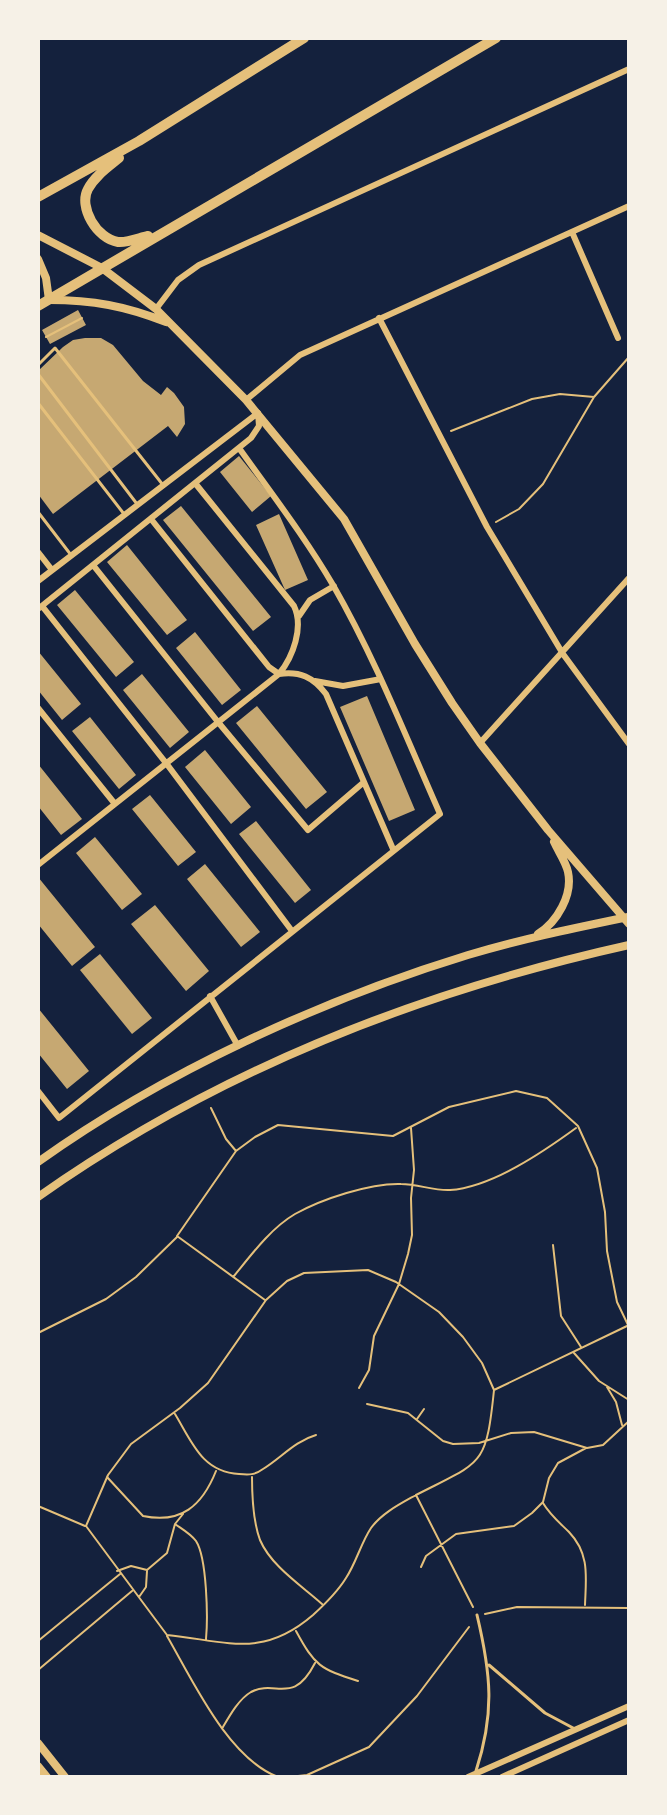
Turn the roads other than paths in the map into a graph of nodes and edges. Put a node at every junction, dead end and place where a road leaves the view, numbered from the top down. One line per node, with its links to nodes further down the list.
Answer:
1 (304, 38): 4 (highway)
2 (496, 38): 7 (highway)
3 (629, 69): 14 (street)
4 (139, 141): 5 (highway); 7 (highway)
5 (38, 197)
6 (629, 206): 8 (street)
7 (163, 232): 11 (highway)
8 (572, 232): 15 (street); 17 (street)
9 (38, 235): 11 (street)
10 (38, 259): 12 (street)
11 (102, 268): 12 (highway); 14 (street)
12 (49, 300): 13 (highway); 16 (street)
13 (38, 306)
14 (156, 309): 16 (street)
15 (379, 318): 20 (street); 40 (street)
16 (172, 324): 20 (street)
17 (618, 338)
18 (38, 365): 25 (lane)
19 (38, 374): 26 (lane)
20 (246, 400): 22 (street)
21 (38, 403): 28 (lane)
22 (258, 413): 23 (street); 25 (street); 47 (street)
23 (239, 448): 24 (street); 36 (street)
24 (195, 483): 29 (street); 38 (street)
25 (163, 485): 26 (street)
26 (137, 504): 28 (street)
27 (38, 512): 31 (lane)
28 (124, 514): 31 (street)
29 (151, 519): 32 (street); 41 (street)
30 (38, 552): 33 (street)
31 (71, 555): 33 (street)
32 (93, 565): 37 (street); 46 (street)
33 (52, 570): 35 (street)
34 (629, 578): 40 (street)
35 (38, 581)
36 (334, 586): 38 (street); 43 (street)
37 (40, 608): 49 (street)
38 (299, 616): 39 (street)
39 (292, 653): 41 (street); 42 (street)
40 (563, 654): 47 (street); 48 (street)
41 (279, 674): 42 (street); 46 (street)
42 (305, 675): 44 (street)
43 (381, 679): 44 (street); 53 (street)
44 (312, 680): 50 (street)
45 (38, 708): 51 (street)
46 (218, 722): 49 (street); 50 (street)
47 (480, 743): 52 (street)
48 (629, 744)
49 (166, 763): 51 (street); 56 (street)
50 (364, 782): 53 (street)
51 (115, 804): 54 (street)
52 (548, 830): 55 (street); 57 (street)
53 (393, 849): 56 (street)
54 (38, 865)
55 (627, 919): 57 (street)
56 (292, 931): 59 (street)
57 (529, 939): 60 (street)
58 (629, 945): 63 (street)
59 (210, 996): 60 (street); 61 (street)
60 (238, 1046): 62 (street)
61 (38, 1091)
62 (38, 1162)
63 (38, 1197)
64 (477, 1615): 65 (lane)
65 (489, 1665): 68 (lane); 71 (lane)
66 (629, 1706): 68 (street)
67 (629, 1720): 74 (street)
68 (575, 1729): 71 (street)
69 (38, 1743): 73 (street)
70 (38, 1766): 72 (street)
71 (473, 1776)
72 (47, 1777)
73 (65, 1777)
74 (502, 1777)

